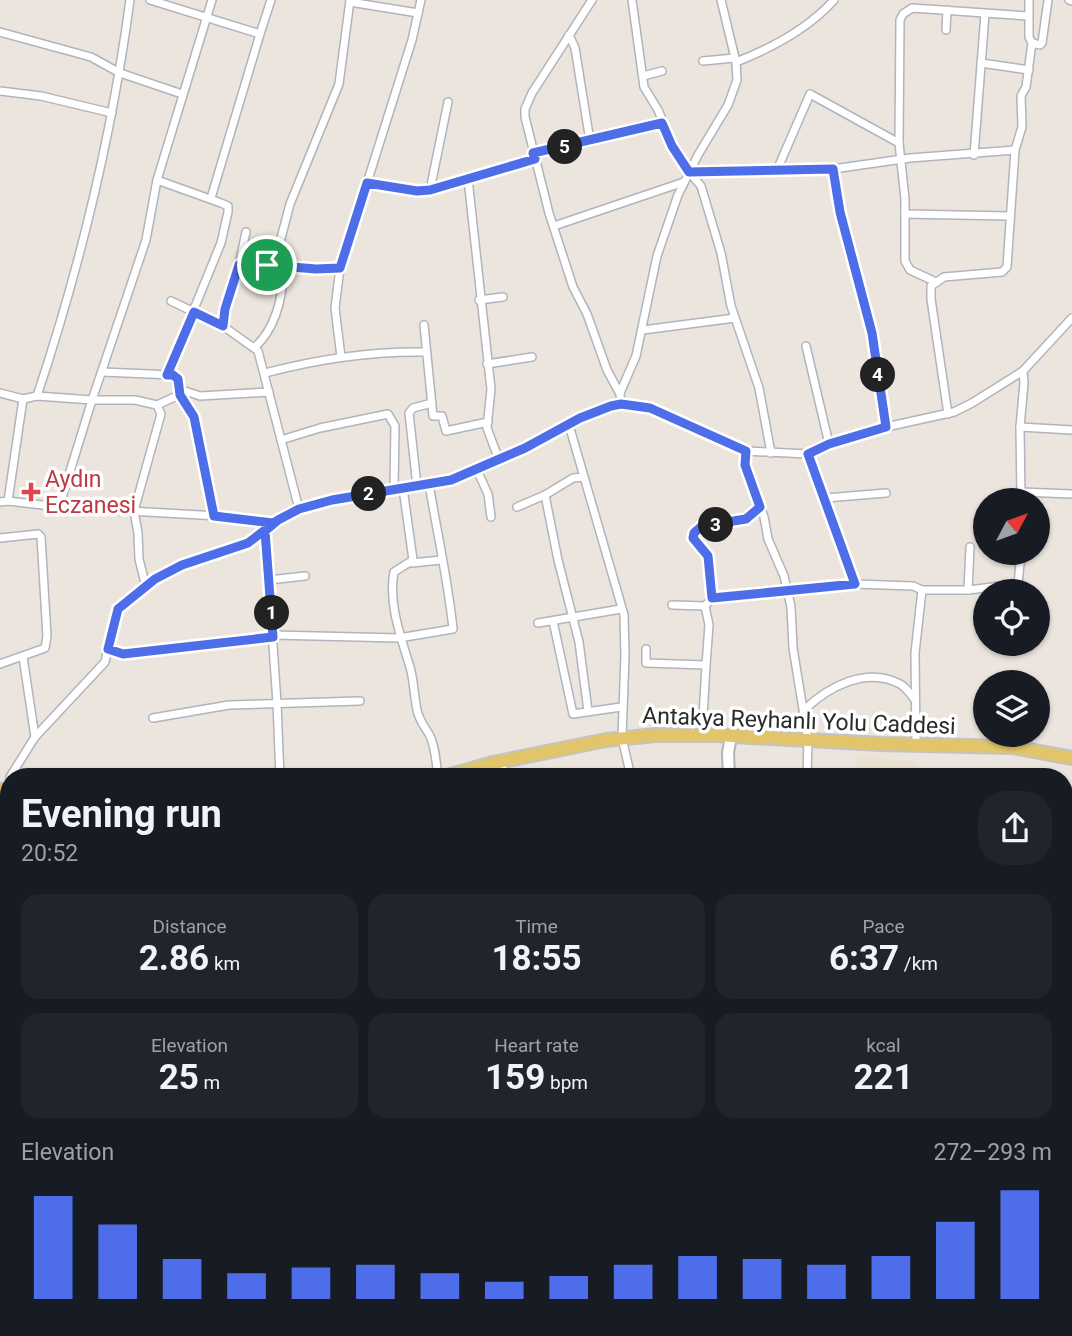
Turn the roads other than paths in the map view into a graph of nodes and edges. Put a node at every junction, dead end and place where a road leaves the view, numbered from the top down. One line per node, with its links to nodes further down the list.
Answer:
1 (130, 0): 28 (street)
2 (150, 0): 17 (street)
3 (212, 0): 17 (street)
4 (271, 0): 20 (street)
5 (421, 0): 14 (street)
6 (592, 0): 21 (street)
7 (632, 0): 29 (street)
8 (722, 0): 23 (street)
9 (834, 0): 23 (street)
10 (1030, 0): 16 (street)
11 (1048, 0): 22 (street)
12 (350, 1): 14 (street); 55 (street)
13 (947, 10): 15 (street); 18 (street); 36 (street)
14 (418, 13): 47 (street)
15 (985, 14): 16 (street); 25 (street)
16 (1028, 16): 22 (street)
17 (208, 18): 20 (street); 31 (street)
18 (946, 30)
19 (0, 32): 28 (street)
20 (260, 34): 49 (street)
21 (569, 35): 35 (street); 39 (street)
22 (1032, 43): 26 (street)
23 (735, 60): 24 (street); 43 (street)
24 (703, 61)
25 (981, 63): 26 (street); 38 (street)
26 (1029, 70): 37 (street)
27 (662, 71): 29 (street)
28 (120, 73): 31 (street); 33 (street)
29 (643, 76): 34 (street)
30 (0, 90): 33 (street)
31 (182, 94): 45 (street)
32 (449, 102): 48 (street)
33 (113, 113): 82 (street)
34 (662, 123): 35 (street); 43 (street)
35 (590, 141): 39 (street)
36 (900, 143): 40 (street); 42 (street)
37 (1015, 150): 38 (street); 51 (street)
38 (974, 155): 40 (street)
39 (534, 156): 44 (street); 52 (street)
40 (900, 160): 41 (street); 50 (street)
41 (833, 169): 42 (street); 91 (street)
42 (777, 170): 43 (street)
43 (689, 172): 46 (street); 63 (street)
44 (468, 179): 48 (street); 60 (street)
45 (157, 180): 49 (street); 75 (street)
46 (684, 182): 52 (street); 67 (street)
47 (367, 183): 48 (street); 57 (street)
48 (430, 190)
49 (211, 198): 62 (street)
50 (905, 214): 51 (street); 58 (street)
51 (1009, 216): 58 (street)
52 (554, 226): 81 (street)
53 (246, 232): 54 (street)
54 (239, 265): 55 (street); 66 (street)
55 (274, 265): 56 (street)
56 (284, 266): 57 (street); 69 (street)
57 (340, 268): 72 (street)
58 (936, 282): 88 (street)
59 (503, 296): 60 (street)
60 (480, 300): 73 (street)
61 (171, 301): 62 (street)
62 (194, 312): 66 (street); 77 (street)
63 (735, 318): 67 (street); 97 (street)
64 (1072, 318): 74 (street)
65 (424, 325): 70 (street)
66 (223, 326): 69 (street)
67 (643, 330): 81 (street)
68 (806, 346): 95 (street)
69 (255, 347): 76 (street)
70 (426, 352): 72 (street); 85 (street)
71 (532, 357): 73 (street)
72 (341, 358): 76 (street)
73 (487, 364): 89 (street)
74 (1023, 371): 88 (street); 92 (street)
75 (102, 372): 77 (street); 84 (street)
76 (265, 373): 79 (street)
77 (167, 375): 78 (street)
78 (179, 392): 79 (street); 87 (street); 118 (street)
79 (268, 392): 94 (street)
80 (0, 393): 83 (street)
81 (620, 394): 86 (street)
82 (37, 396): 83 (street); 84 (street)
83 (23, 399): 112 (street)
84 (92, 400): 87 (street); 113 (street)
85 (432, 403): 89 (street); 103 (street)
86 (621, 404): 90 (street); 96 (street)
87 (157, 405): 117 (street)
88 (948, 414): 91 (street)
89 (488, 422): 99 (street)
90 (569, 425): 99 (street); 101 (street)
91 (886, 427): 95 (street)
92 (1020, 427): 93 (street); 105 (street)
93 (1072, 430)
94 (281, 440): 106 (street); 116 (street)
95 (829, 444): 98 (street)
96 (746, 451): 97 (street); 115 (street)
97 (771, 453): 98 (street)
98 (808, 454): 111 (street)
99 (499, 460): 100 (street)
100 (477, 470): 102 (street); 119 (street)
101 (584, 477): 109 (street); 137 (street)
102 (429, 484): 103 (street); 124 (street)
103 (417, 486): 104 (street)
104 (403, 488): 106 (street); 125 (street)
105 (1021, 488)
106 (394, 489): 116 (street)
107 (886, 493): 111 (street)
108 (1072, 494): 110 (street)
109 (545, 495): 114 (street); 138 (street)
110 (1050, 495)
111 (826, 498): 129 (street)
112 (4, 502): 113 (street)
113 (59, 507): 117 (street)
114 (517, 507)
115 (760, 507): 133 (street); 134 (street)
116 (299, 509): 120 (street)
117 (135, 511): 118 (street); 130 (street)
118 (214, 516): 120 (street)
119 (491, 517)
120 (278, 520): 121 (street)
121 (265, 531): 128 (street); 130 (street)
122 (0, 538): 145 (street)
123 (970, 547): 132 (street)
124 (441, 560): 125 (street); 142 (street)
125 (412, 563): 142 (street)
126 (1020, 565): 132 (street)
127 (305, 576): 128 (street)
128 (269, 580): 141 (street)
129 (855, 584): 131 (street); 133 (street)
130 (146, 587): 143 (street)
131 (922, 590): 132 (street); 149 (street)
132 (968, 590)
133 (788, 592): 134 (street); 152 (street)
134 (712, 598): 136 (street)
135 (673, 605): 136 (street)
136 (705, 606): 147 (street)
137 (621, 609): 138 (street); 151 (street)
138 (573, 616): 139 (street); 153 (street)
139 (553, 621): 140 (street); 153 (street)
140 (538, 623)
141 (273, 636): 142 (street); 143 (street); 150 (street)
142 (399, 638): 165 (street)
143 (108, 649): 157 (street)
144 (646, 649): 147 (street)
145 (23, 657): 146 (street); 157 (street)
146 (0, 664)
147 (706, 665): 155 (street)
148 (360, 701): 150 (street)
149 (916, 701): 152 (street); 160 (street)
150 (277, 703): 154 (street); 164 (street)
151 (621, 707): 153 (street); 158 (street)
152 (804, 710): 159 (street)
153 (588, 711)
154 (153, 718)
155 (702, 734): 156 (main road, Antakya Reyhanlı Yolu Caddesi); 158 (main road, Antakya Reyhanlı Yolu Caddesi)
156 (731, 736): 159 (main road, Antakya Reyhanlı Yolu Caddesi); 169 (main road)
157 (35, 737): 163 (street)
158 (622, 737): 162 (main road, Antakya Reyhanlı Yolu Caddesi); 168 (street)
159 (808, 740): 160 (main road, Antakya Reyhanlı Yolu Caddesi); 170 (street)
160 (916, 745): 161 (main road, Antakya Reyhanlı Yolu Caddesi)
161 (1072, 758)
162 (502, 761): 166 (main road, Antakya Reyhanlı Yolu Caddesi); 167 (street)
163 (17, 768)
164 (280, 768)
165 (437, 768)
166 (477, 768)
167 (503, 768)
168 (629, 768)
169 (729, 768)
170 (807, 768)

